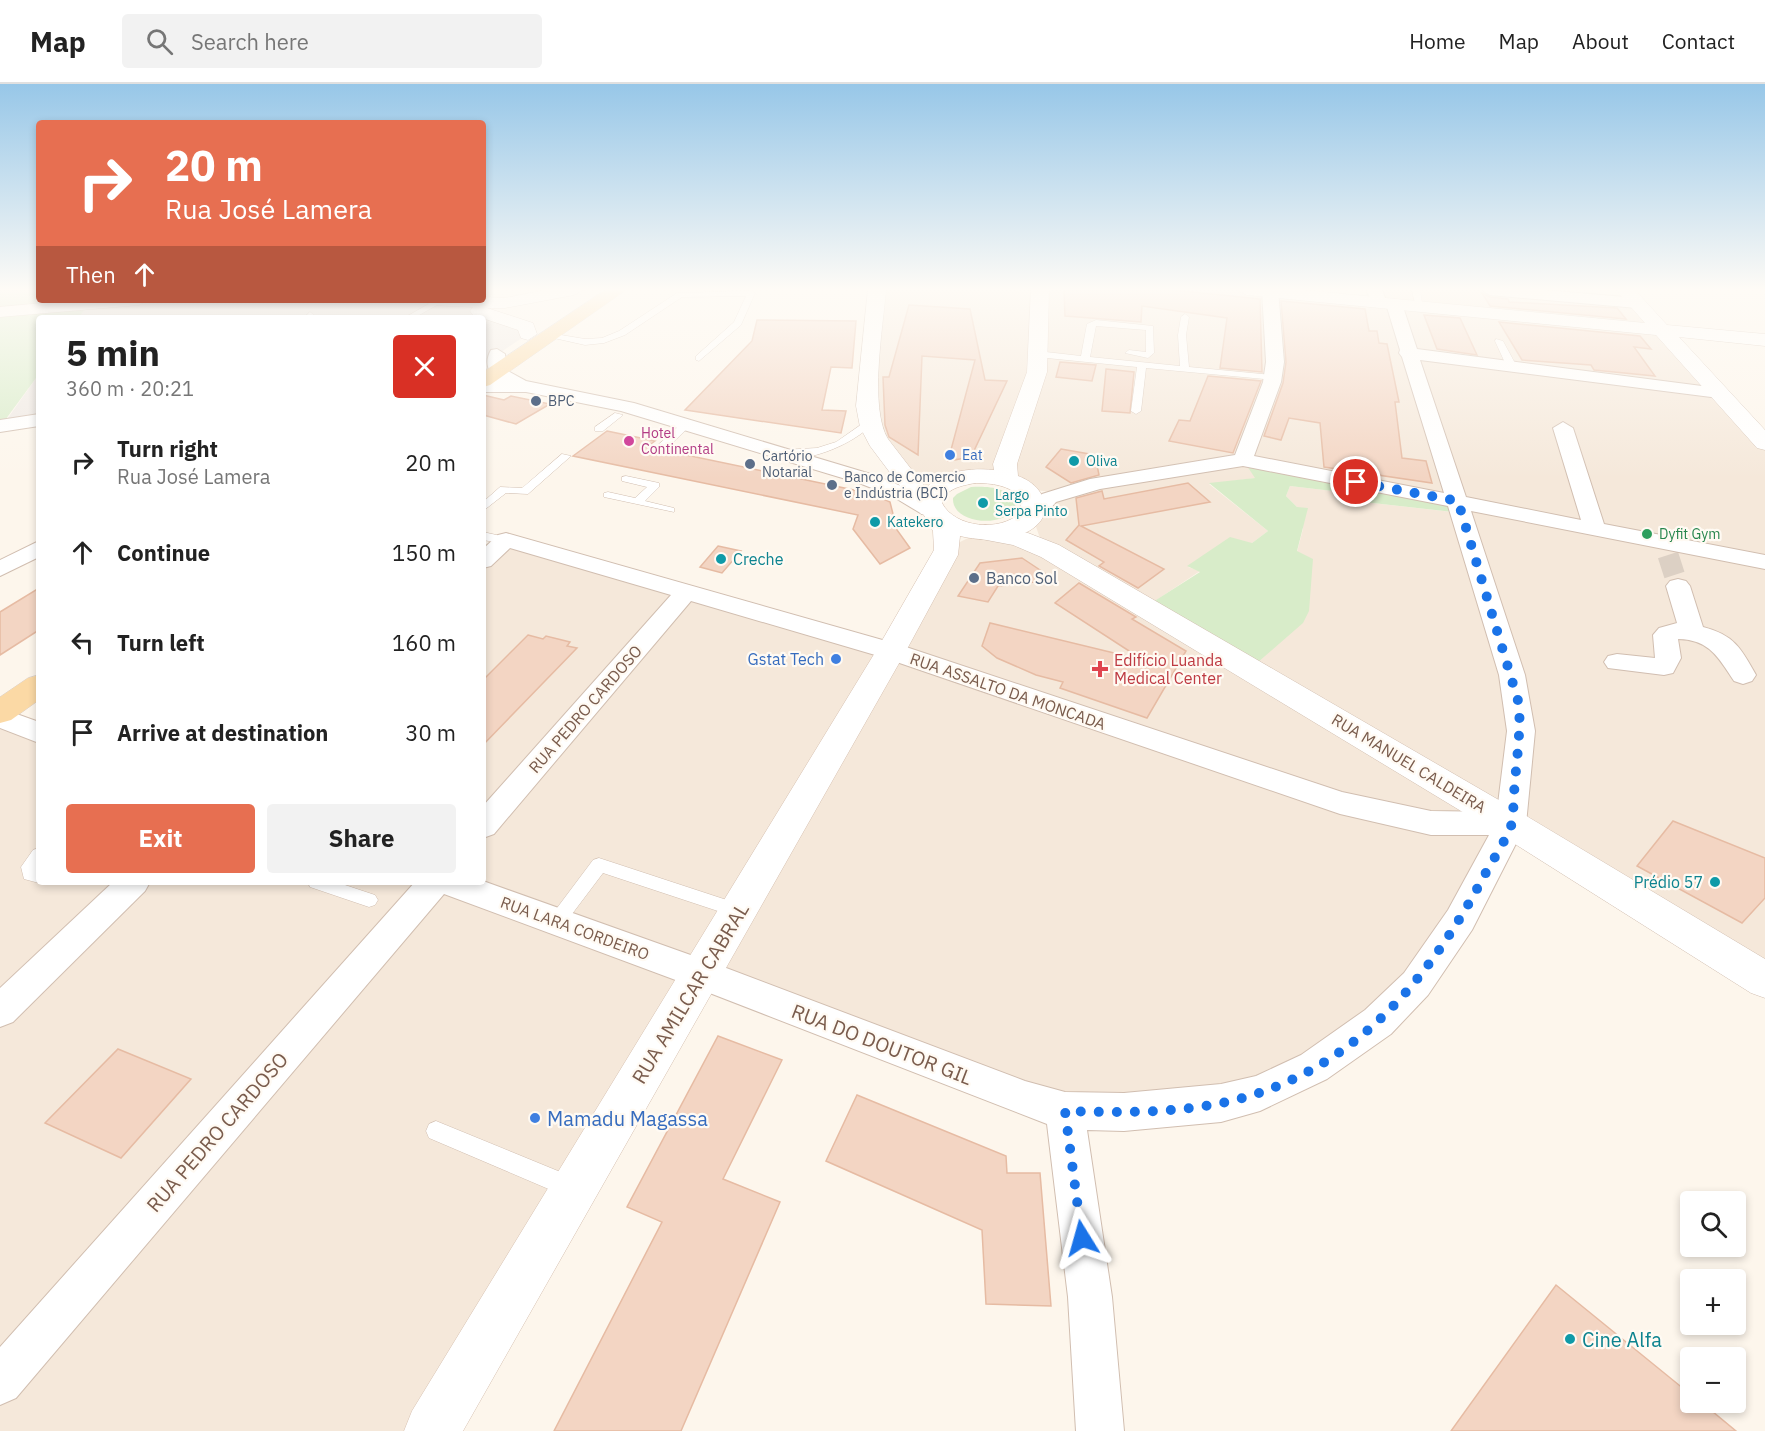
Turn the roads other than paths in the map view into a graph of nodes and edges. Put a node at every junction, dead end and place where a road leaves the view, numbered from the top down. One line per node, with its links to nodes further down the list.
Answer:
1 (507, 353): 16 (main road)
2 (518, 353): 16 (main road)
3 (705, 353): 13 (lane)
4 (872, 353): 26 (street)
5 (1150, 353): 12 (lane)
6 (1184, 353): 17 (lane)
7 (1274, 353): 18 (street)
8 (1407, 353): 15 (street); 41 (street)
9 (1505, 353): 15 (lane)
10 (1682, 353): 21 (street)
11 (1037, 354): 12 (lane); 39 (street)
12 (1086, 354): 14 (lane)
13 (699, 358)
14 (1142, 364): 17 (lane); 22 (lane)
15 (1512, 365): 21 (street)
16 (490, 368): 19 (street)
17 (1185, 369): 18 (lane)
18 (1273, 378): 34 (street)
19 (519, 384): 20 (street); 25 (street)
20 (486, 387)
21 (1719, 393): 30 (street)
22 (1136, 411)
23 (618, 415): 29 (lane)
24 (36, 420): 27 (street)
25 (688, 423): 31 (lane); 32 (street)
26 (868, 423): 32 (lane); 46 (street)
27 (1, 426)
28 (1563, 428): 47 (street)
29 (599, 429)
30 (1765, 443)
31 (665, 450)
32 (776, 453): 46 (street)
33 (566, 456): 43 (lane)
34 (1243, 460): 40 (street); 41 (street)
35 (636, 470): 37 (lane)
36 (650, 473): 38 (lane)
37 (626, 479): 38 (lane); 42 (lane)
38 (640, 482): 42 (lane)
39 (1014, 483): 40 (street); 45 (street); 46 (street, RUA AMILCAR CABRAL)
40 (1069, 491): 45 (street)
41 (1458, 501): 47 (street); 68 (street)
42 (637, 502): 44 (lane)
43 (486, 505)
44 (670, 510)
45 (1035, 512): 48 (street); 51 (street)
46 (938, 527): 48 (street); 58 (street, RUA AMILCAR CABRAL)
47 (1595, 529): 53 (street)
48 (986, 533): 51 (street, RUA MANUEL CALDEIRA)
49 (494, 538): 52 (street); 56 (street, RUA ASSALTO DA MONCADA)
50 (36, 550): 54 (street)
51 (1050, 551): 68 (street, RUA MANUEL CALDEIRA)
52 (486, 555)
53 (1765, 562)
54 (0, 569)
55 (1678, 586): 57 (street)
56 (687, 591): 58 (street, RUA ASSALTO DA MONCADA); 67 (street, RUA PEDRO CARDOSO)
57 (1692, 633): 60 (street); 61 (street)
58 (891, 651): 68 (street, RUA ASSALTO DA MONCADA); 76 (street, RUA AMILCAR CABRAL)
59 (36, 662): 62 (main road)
60 (1617, 662)
61 (1743, 675)
62 (0, 686)
63 (36, 687): 64 (main road)
64 (0, 712)
65 (0, 717): 66 (street)
66 (36, 732)
67 (486, 823)
68 (1511, 824): 79 (street, RUA MANUEL CALDEIRA); 81 (street, RUA DO DOUTOR GIL)
69 (36, 859): 70 (lane)
70 (36, 875)
71 (131, 885): 80 (street)
72 (325, 885): 75 (lane)
73 (432, 885): 84 (street, RUA PEDRO CARDOSO)
74 (457, 885): 77 (street, RUA LARA CORDEIRO)
75 (369, 900)
76 (739, 911): 77 (lane); 78 (street, RUA AMILCAR CABRAL)
77 (557, 921): 78 (street, RUA LARA CORDEIRO)
78 (701, 974): 81 (street, RUA DO DOUTOR GIL); 83 (street, RUA AMILCAR CABRAL)
79 (1765, 980)
80 (0, 1011)
81 (1065, 1111): 86 (street)
82 (436, 1131): 83 (lane)
83 (574, 1189): 85 (street, RUA AMILCAR CABRAL)
84 (0, 1382)
85 (432, 1431)
86 (1100, 1431)

